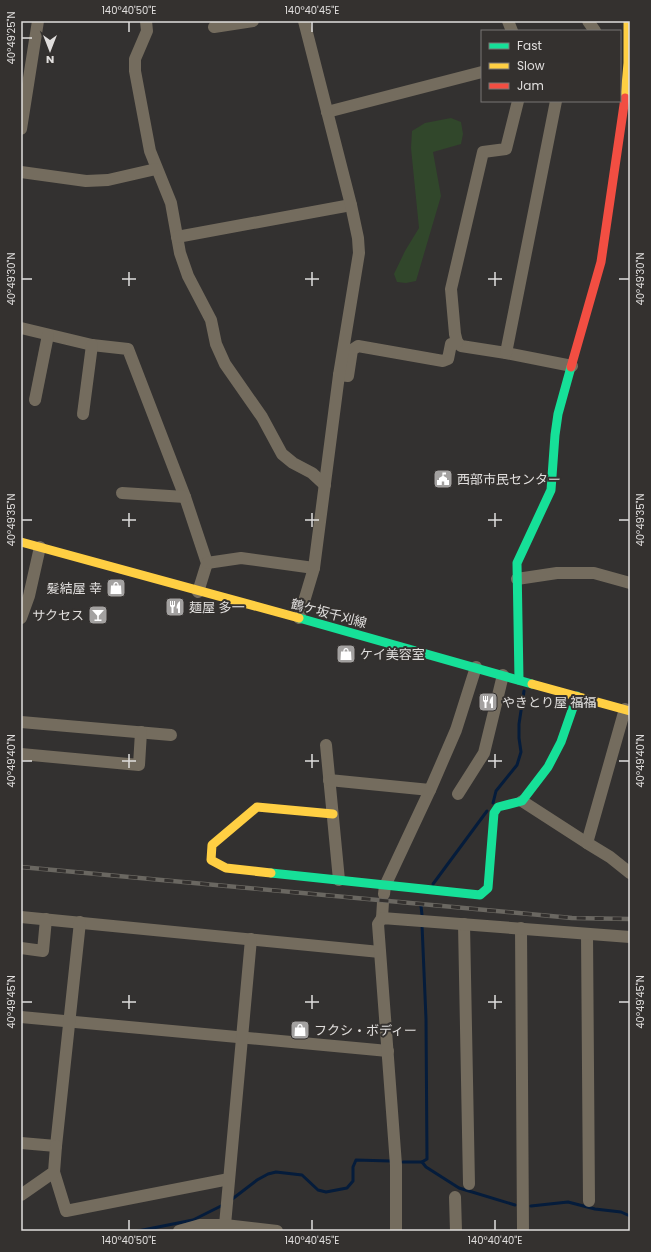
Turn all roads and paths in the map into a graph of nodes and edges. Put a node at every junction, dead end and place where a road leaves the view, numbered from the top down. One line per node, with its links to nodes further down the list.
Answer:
1 (38, 21): 15 (street)
2 (146, 21): 18 (street)
3 (253, 21): 7 (street)
4 (304, 21): 16 (street)
5 (588, 21): 9 (street)
6 (628, 21): 10 (street)
7 (236, 22): 8 (street)
8 (214, 27)
9 (594, 30)
10 (624, 60): 14 (street)
11 (481, 72): 16 (street)
12 (518, 102): 24 (street)
13 (556, 102): 26 (street)
14 (627, 106): 27 (street)
15 (23, 108): 17 (street)
16 (327, 112): 20 (street)
17 (21, 129)
18 (156, 169): 19 (street); 21 (street)
19 (21, 172)
20 (351, 206): 21 (street); 28 (street)
21 (177, 237): 31 (street)
22 (21, 328): 23 (street)
23 (48, 335): 25 (street); 29 (street)
24 (457, 342): 26 (street); 28 (street)
25 (92, 345): 30 (street); 33 (street)
26 (506, 353): 27 (street)
27 (572, 366): 38 (street)
28 (339, 375): 31 (street)
29 (35, 400)
30 (83, 414)
31 (325, 484): 37 (street)
32 (122, 493): 33 (street)
33 (185, 497): 36 (street)
34 (21, 542): 35 (street, 鶴ケ坂千刈線)
35 (40, 548): 40 (street, 鶴ケ坂千刈線); 41 (street)
36 (207, 562): 37 (street); 40 (street)
37 (314, 568): 42 (street)
38 (517, 579): 39 (street); 45 (street)
39 (630, 583)
40 (198, 592): 42 (street, 鶴ケ坂千刈線)
41 (21, 618)
42 (299, 618): 43 (street, 鶴ケ坂千刈線)
43 (476, 667): 44 (street, 鶴ケ坂千刈線); 54 (street)
44 (503, 675): 45 (street, 鶴ケ坂千刈線); 55 (street)
45 (519, 680): 46 (street, 鶴ケ坂千刈線)
46 (577, 696): 47 (street, 鶴ケ坂千刈線); 56 (street)
47 (627, 710): 58 (street)
48 (21, 722): 49 (street)
49 (141, 732): 50 (street); 52 (street)
50 (171, 735)
51 (326, 745): 53 (street)
52 (21, 754)
53 (329, 780): 54 (street); 57 (street)
54 (430, 790): 61 (street)
55 (458, 794)
56 (522, 801): 58 (street); 61 (street)
57 (332, 814): 60 (street); 60 (street)
58 (587, 844): 59 (street)
59 (630, 873)
60 (339, 880): 61 (street)
61 (384, 894): 63 (street)
62 (21, 917): 64 (street)
63 (382, 918): 66 (street); 72 (street)
64 (46, 919): 65 (street); 71 (street)
65 (80, 922): 70 (street); 74 (street)
66 (464, 924): 67 (street); 81 (street)
67 (521, 928): 68 (street); 90 (street)
68 (587, 934): 69 (street); 84 (street)
69 (630, 937)
70 (251, 939): 72 (street); 75 (street)
71 (21, 948)
72 (380, 952): 76 (street)
73 (21, 1017): 74 (street)
74 (68, 1021): 75 (street); 78 (street)
75 (242, 1037): 76 (street); 80 (street)
76 (388, 1051): 88 (street)
77 (21, 1143): 78 (street)
78 (56, 1146): 79 (street)
79 (54, 1172): 80 (street); 82 (street)
80 (229, 1178): 85 (street)
81 (469, 1184)
82 (21, 1195)
83 (455, 1197): 89 (street)
84 (589, 1201)
85 (225, 1225): 86 (street); 87 (street)
86 (179, 1231)
87 (277, 1231)
88 (396, 1231)
89 (456, 1231)
90 (524, 1231)

